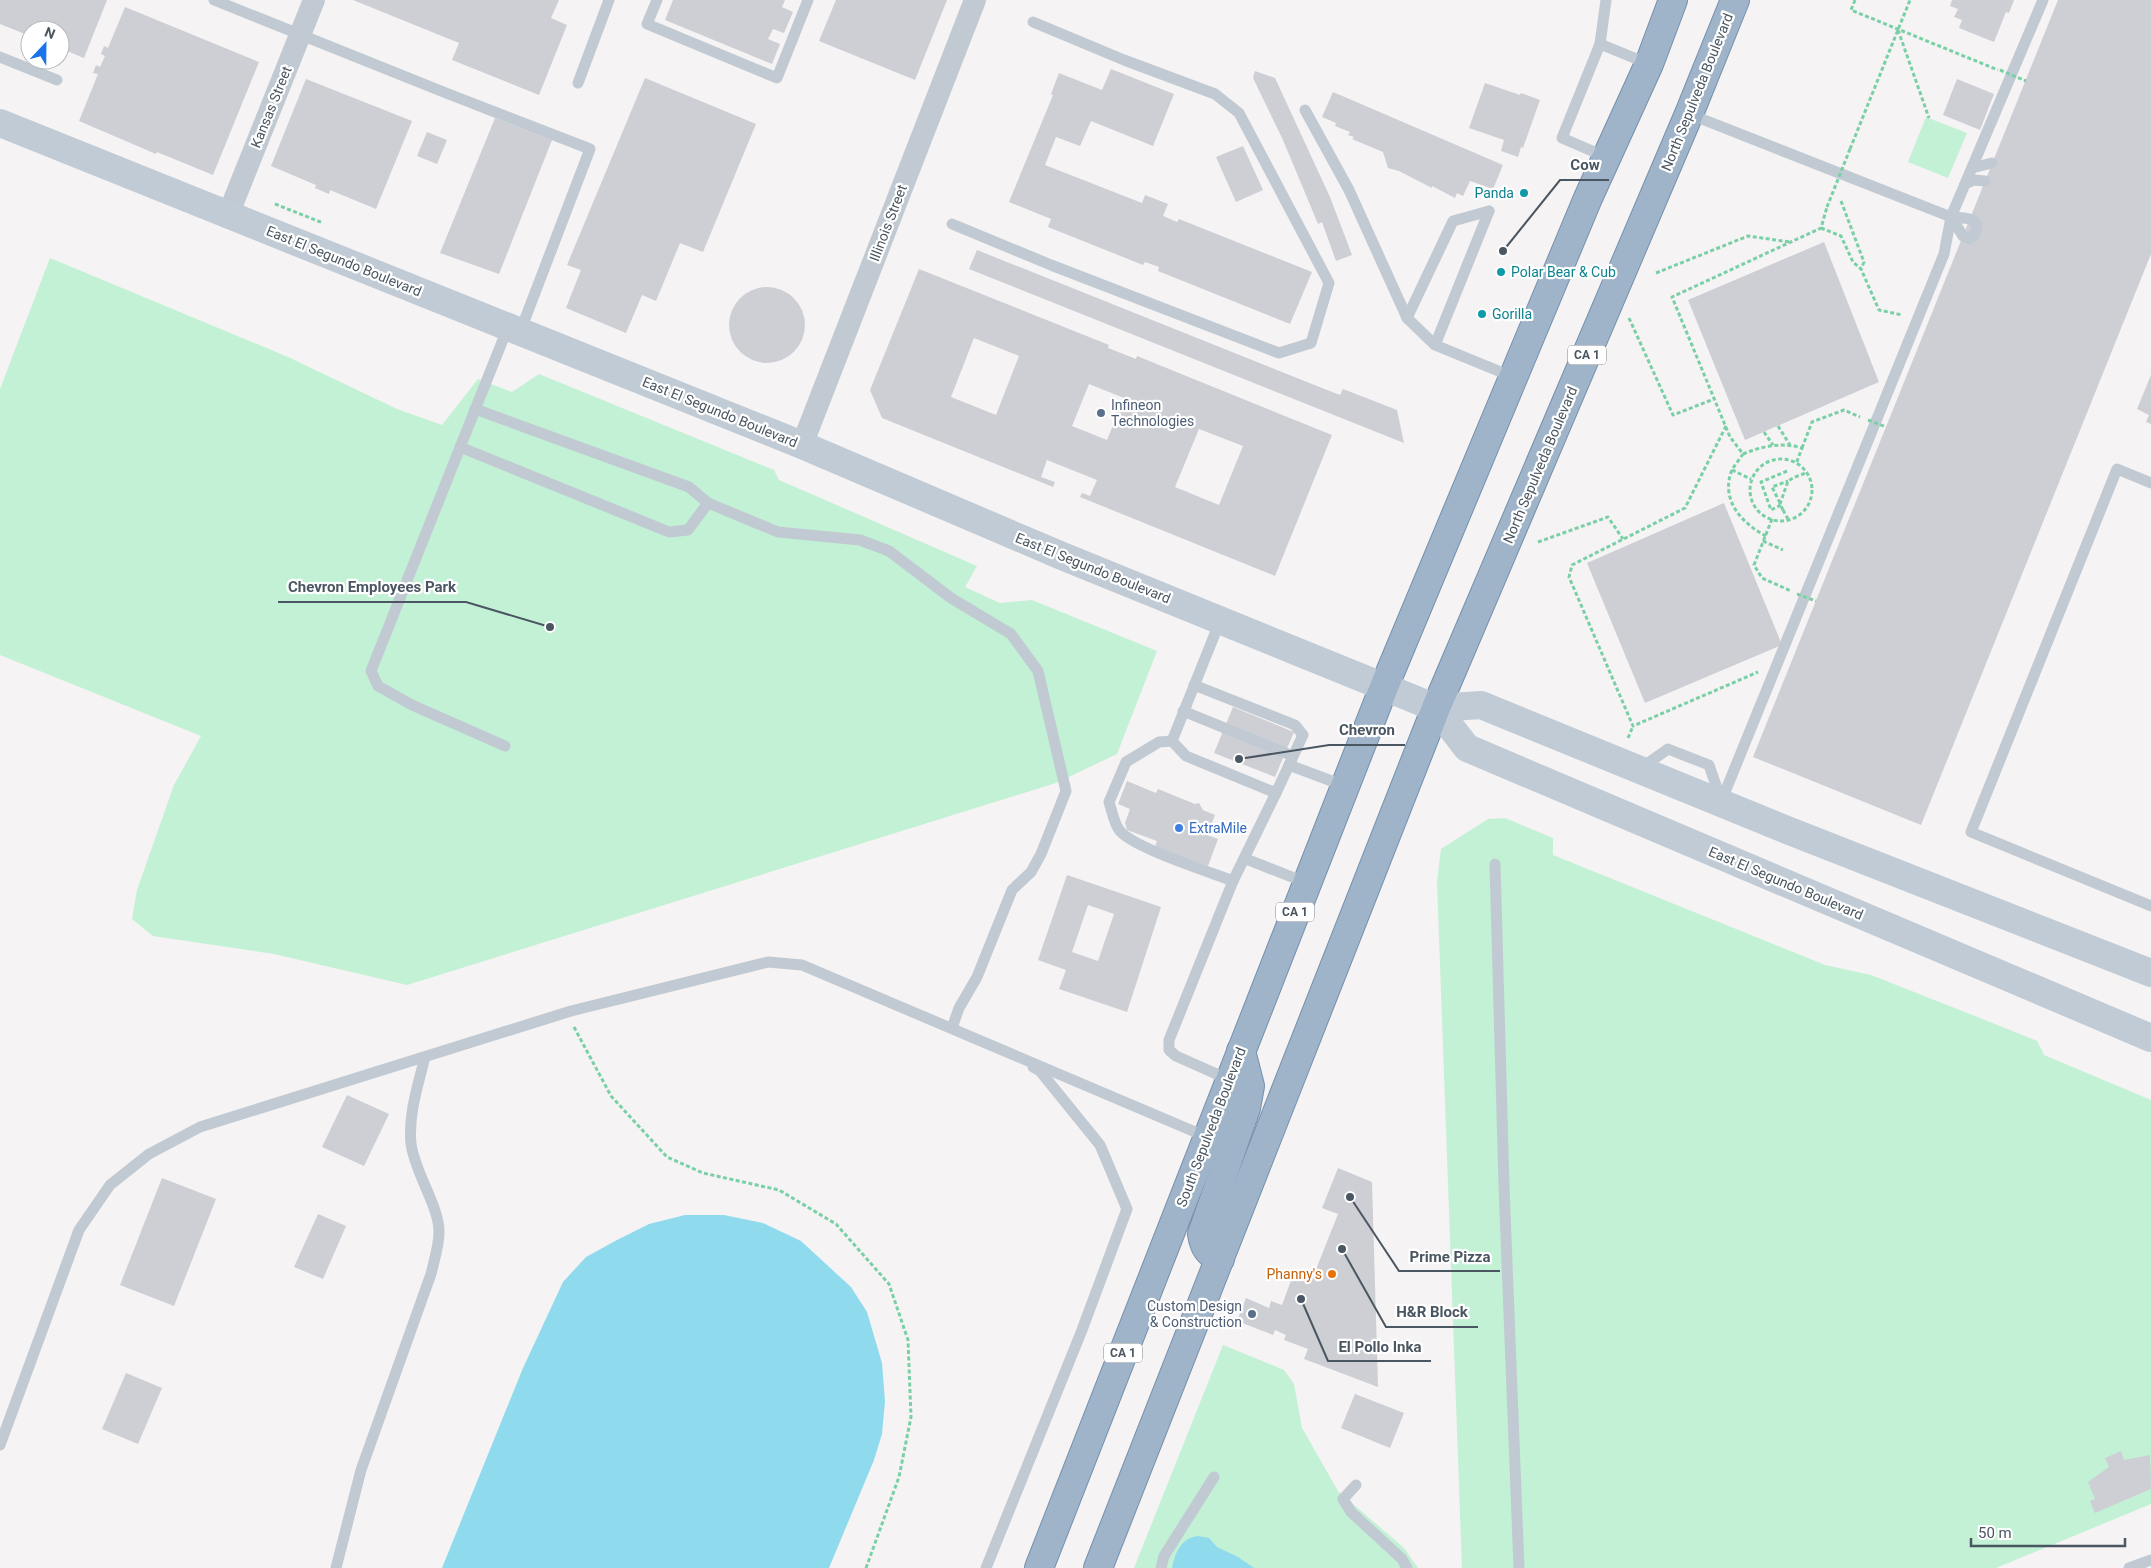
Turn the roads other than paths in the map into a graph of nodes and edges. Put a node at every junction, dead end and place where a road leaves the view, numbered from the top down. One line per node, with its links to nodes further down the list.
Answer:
1 (214, 0): 12 (lane)
2 (314, 0): 12 (street, Kansas Street)
3 (609, 0): 17 (lane)
4 (657, 0): 5 (lane)
5 (808, 0)
6 (975, 0): 34 (street, Illinois Street)
7 (1606, 0): 13 (lane)
8 (1672, 0): 15 (highway, CA 1)
9 (1735, 0): 19 (highway, North Sepulveda Boulevard / CA 1)
10 (2043, 0): 23 (lane)
11 (1033, 22): 28 (lane)
12 (301, 34): 26 (street, Kansas Street); 30 (lane)
13 (1600, 44): 15 (lane); 21 (lane)
14 (0, 57): 16 (lane)
15 (1649, 64): 21 (highway, CA 1)
16 (58, 80)
17 (578, 83)
18 (1305, 110): 29 (lane)
19 (1689, 114): 27 (lane); 41 (highway, North Sepulveda Boulevard / CA 1)
20 (0, 123): 26 (main road, East El Segundo Boulevard)
21 (1607, 157): 32 (highway, CA 1)
22 (1992, 163): 23 (lane)
23 (1972, 168): 25 (lane)
24 (1985, 180): 25 (lane)
25 (1965, 184): 27 (lane)
26 (228, 215): 30 (main road, East El Segundo Boulevard)
27 (1951, 217): 48 (lane)
28 (952, 224)
29 (1407, 318): 31 (lane); 31 (lane)
30 (514, 330): 33 (lane); 34 (main road, East El Segundo Boulevard)
31 (1435, 345): 32 (lane)
32 (1513, 377): 40 (highway, CA 1)
33 (475, 409): 35 (lane); 37 (lane)
34 (802, 445): 38 (main road, East El Segundo Boulevard)
35 (460, 447): 37 (lane); 44 (lane)
36 (2151, 483): 53 (lane)
37 (708, 504): 55 (lane)
38 (1220, 621): 39 (lane); 40 (main road, East El Segundo Boulevard)
39 (1194, 684): 42 (lane); 45 (lane)
40 (1384, 687): 41 (main road, East El Segundo Boulevard); 46 (highway, South Sepulveda Boulevard / CA 1)
41 (1436, 708): 48 (main road, East El Segundo Boulevard); 56 (main road, East El Segundo Boulevard); 62 (highway, CA 1)
42 (1184, 711): 43 (lane); 45 (lane)
43 (1172, 741): 47 (lane); 51 (lane)
44 (505, 746)
45 (1291, 761): 46 (lane); 47 (lane)
46 (1345, 786): 52 (highway, South Sepulveda Boulevard / CA 1)
47 (1276, 794): 49 (lane)
48 (1722, 802): 54 (main road, East El Segundo Boulevard)
49 (1246, 858): 51 (lane); 52 (lane)
50 (1495, 864): 73 (lane)
51 (1233, 881): 60 (lane)
52 (1307, 883): 57 (highway, South Sepulveda Boulevard / CA 1)
53 (2151, 906)
54 (2151, 973)
55 (952, 1028): 58 (lane); 59 (lane)
56 (2151, 1038)
57 (1241, 1051): 60 (highway, South Sepulveda Boulevard / CA 1); 62 (highway)
58 (1018, 1056): 61 (lane); 68 (lane)
59 (425, 1057): 63 (lane); 67 (lane)
60 (1230, 1080): 61 (highway, South Sepulveda Boulevard / CA 1)
61 (1207, 1137): 69 (highway, South Sepulveda Boulevard / CA 1)
62 (1220, 1259): 70 (highway, CA 1)
63 (0, 1445)
64 (1214, 1477): 71 (lane)
65 (1356, 1485): 72 (lane)
66 (2151, 1560): 74 (lane)
67 (336, 1568)
68 (986, 1568)
69 (1039, 1568)
70 (1098, 1568)
71 (1161, 1568)
72 (1407, 1568)
73 (1519, 1568)
74 (2129, 1568)

